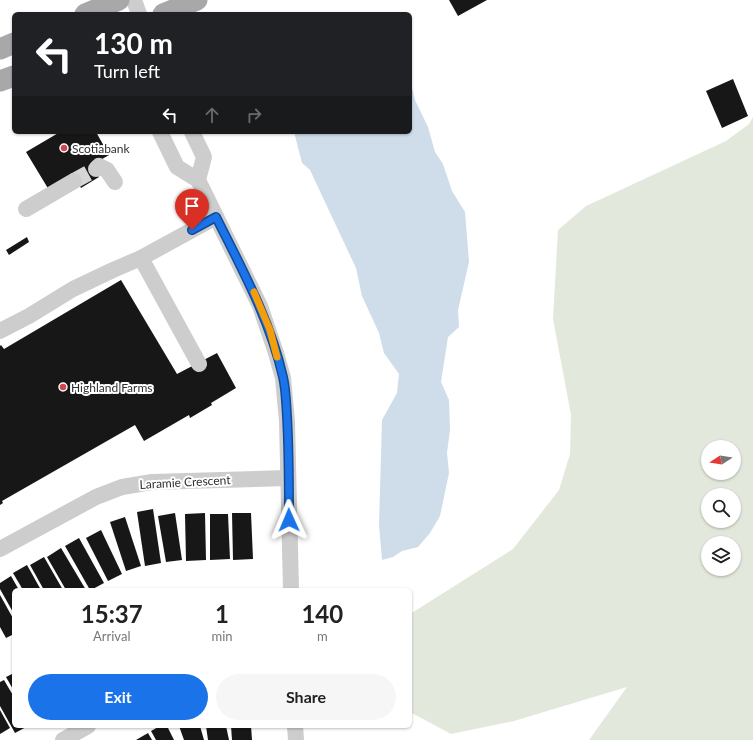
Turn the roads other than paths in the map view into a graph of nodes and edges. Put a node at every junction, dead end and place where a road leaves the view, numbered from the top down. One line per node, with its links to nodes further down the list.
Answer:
1 (134, 0): 5 (street)
2 (197, 0): 6 (main road)
3 (109, 5): 4 (main road)
4 (90, 12)
5 (138, 12)
6 (168, 12)
7 (12, 44): 8 (main road)
8 (0, 49)
9 (12, 77): 10 (main road)
10 (0, 81)
11 (161, 134): 14 (street)
12 (193, 134): 14 (street)
13 (96, 168): 16 (street)
14 (198, 180): 18 (street)
15 (74, 181): 17 (street)
16 (115, 182)
17 (26, 208)
18 (216, 217): 19 (street); 22 (street)
19 (141, 258): 20 (street); 21 (street)
20 (0, 332)
21 (199, 364)
22 (288, 478): 23 (street, Laramie Crescent); 24 (street)
23 (0, 549)
24 (291, 588)
25 (84, 728): 27 (street)
26 (295, 728): 28 (street)
27 (62, 740)
28 (296, 740)

